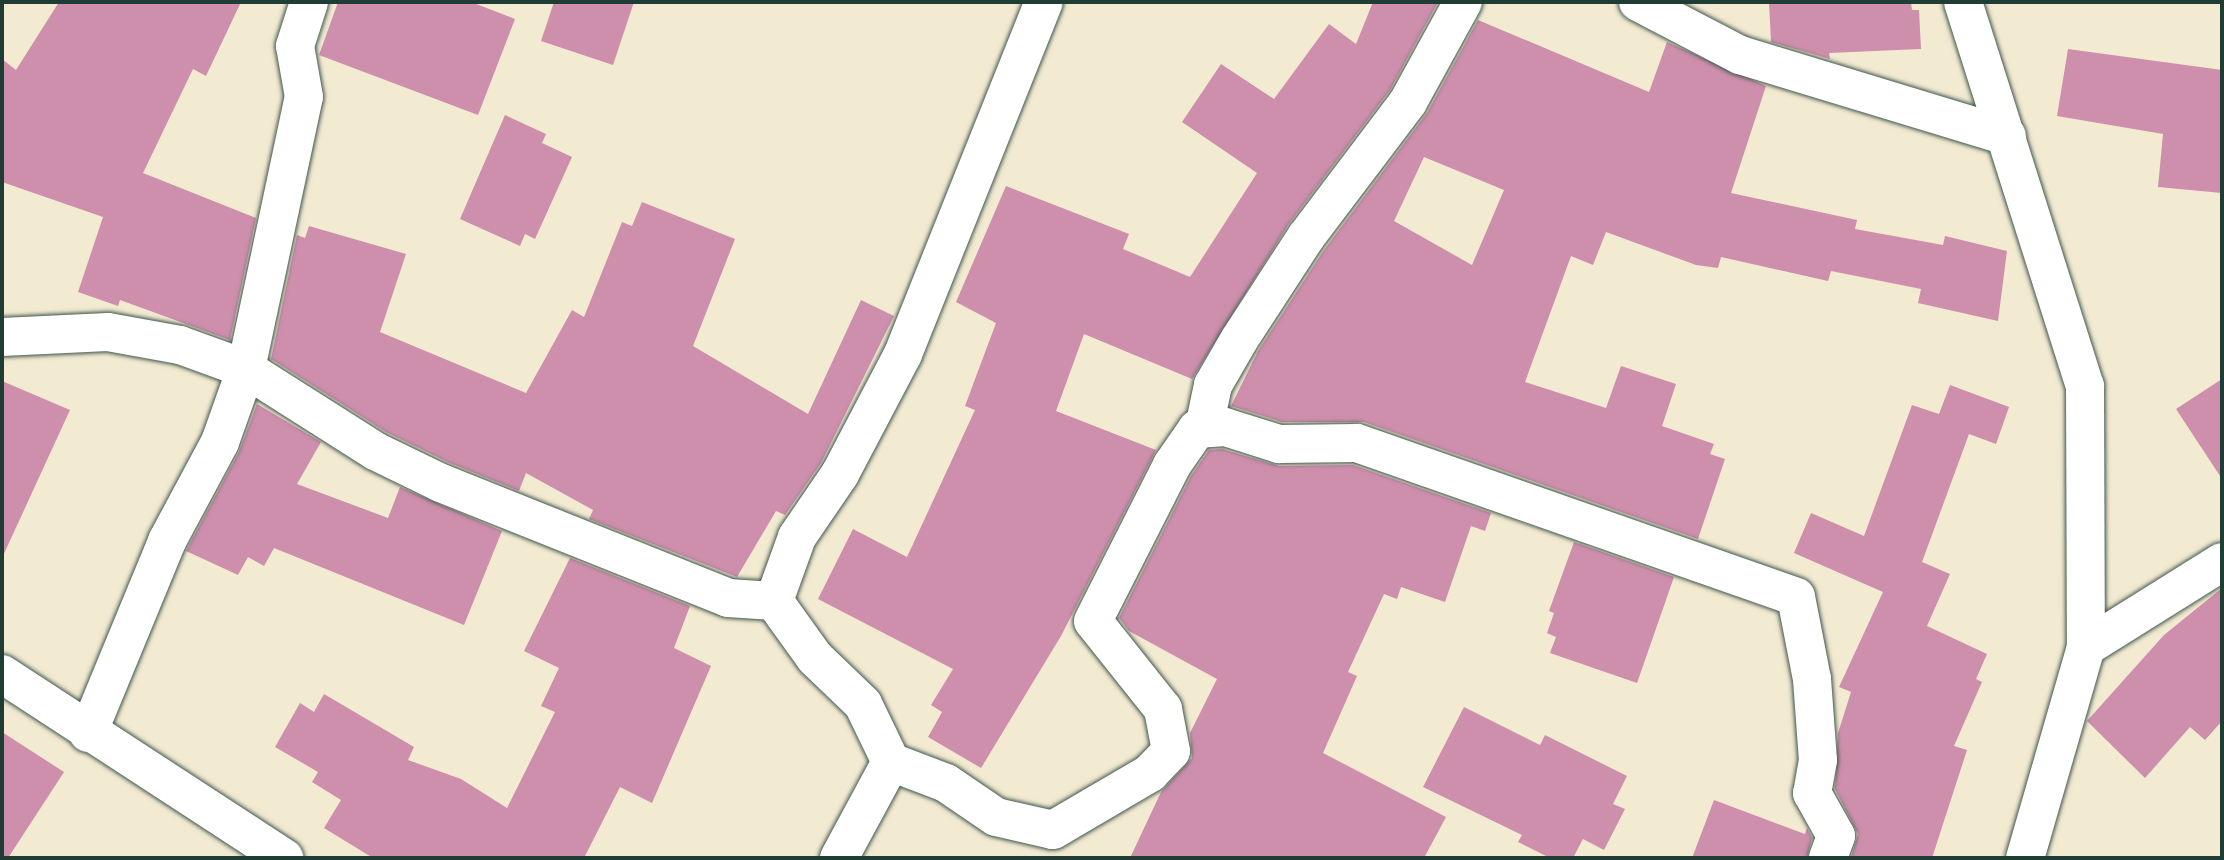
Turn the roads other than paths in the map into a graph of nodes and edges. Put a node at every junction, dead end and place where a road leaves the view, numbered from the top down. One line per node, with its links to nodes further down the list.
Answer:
1 (309, 2): 8 (street)
2 (1044, 2): 11 (street)
3 (1463, 2): 9 (street)
4 (1638, 2): 6 (street)
5 (1963, 2): 6 (street)
6 (2007, 136): 12 (street)
7 (2, 337): 8 (street)
8 (246, 369): 11 (street); 14 (street)
9 (1204, 428): 15 (street); 18 (street)
10 (2222, 562): 12 (street)
11 (774, 601): 15 (street)
12 (2086, 646): 19 (street)
13 (2, 674): 14 (street)
14 (88, 733): 16 (street)
15 (891, 762): 17 (street)
16 (284, 858)
17 (839, 858)
18 (1828, 858)
19 (2025, 858)

